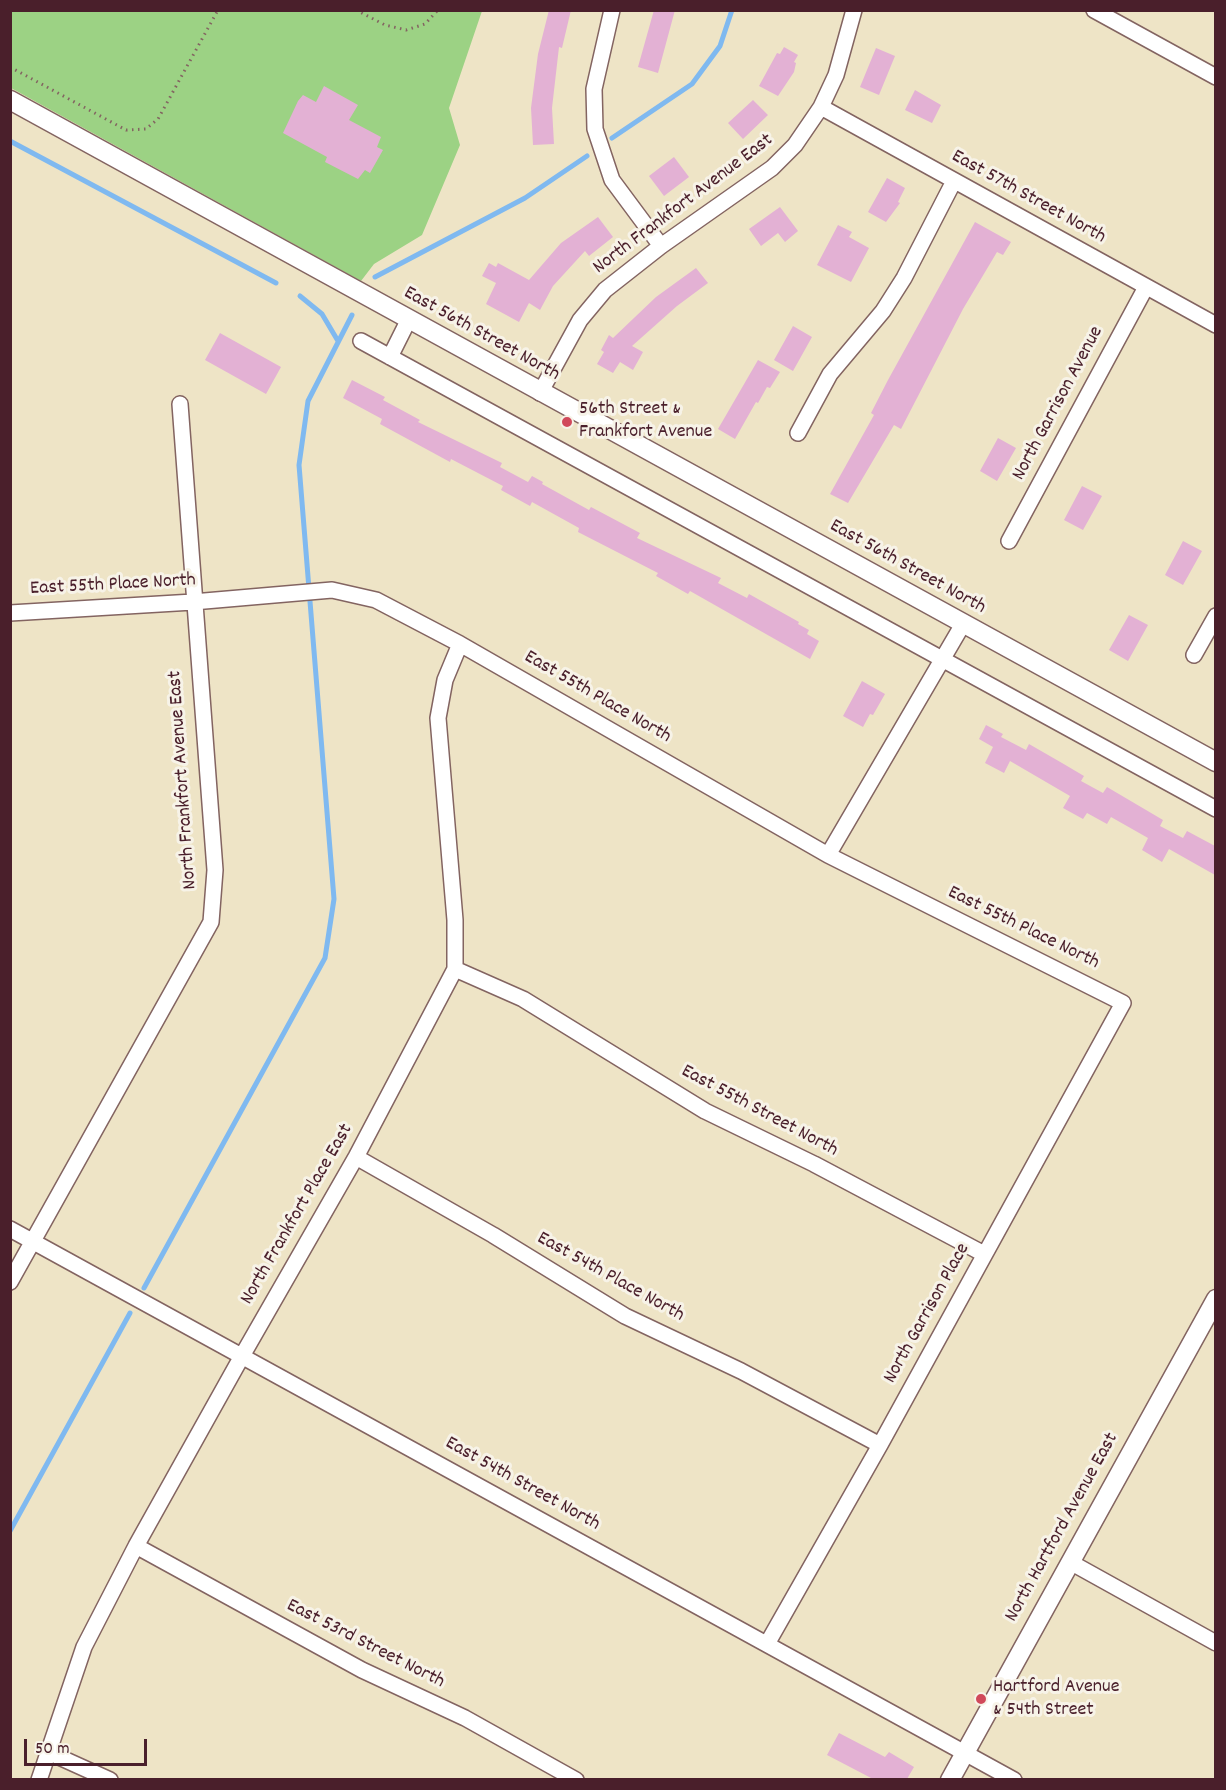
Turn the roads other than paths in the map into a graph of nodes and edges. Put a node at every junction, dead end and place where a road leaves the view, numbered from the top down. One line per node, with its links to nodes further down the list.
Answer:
1 (612, 10): 8 (street)
2 (854, 10): 6 (street, North Frankfort Avenue East)
3 (1094, 10): 4 (street)
4 (1215, 77)
5 (10, 100): 10 (street, East 56th Street North)
6 (821, 107): 7 (street, East 57th Street North); 8 (street, North Frankfort Avenue East)
7 (954, 180): 9 (street, East 57th Street North); 16 (street)
8 (661, 246): 14 (street, North Frankfort Avenue East)
9 (1146, 287): 11 (street, East 57th Street North); 17 (street, North Garrison Avenue)
10 (408, 321): 13 (street); 14 (street, East 56th Street North)
11 (1215, 325)
12 (361, 341): 13 (street)
13 (390, 357): 24 (street)
14 (540, 393): 21 (street, East 56th Street North)
15 (180, 404): 18 (street, North Frankfort Avenue East)
16 (798, 433)
17 (1009, 541)
18 (193, 603): 19 (street, East 55th Place North); 22 (street, East 55th Place North); 32 (street, North Frankfort Avenue East)
19 (10, 613)
20 (1215, 616): 23 (street)
21 (963, 624): 24 (street); 25 (street, East 56th Street North)
22 (460, 644): 27 (street, East 55th Place North); 28 (street, North Frankfort Place East)
23 (1194, 655)
24 (943, 660): 26 (street); 27 (street)
25 (1215, 762)
26 (1215, 809)
27 (828, 855): 29 (street, East 55th Place North)
28 (455, 969): 30 (street, North Frankfort Place East); 33 (street, East 55th Street North)
29 (1123, 1003): 33 (street, North Garrison Place)
30 (356, 1157): 36 (street, North Frankfort Place East); 37 (street, East 54th Place North)
31 (10, 1228): 32 (street, East 54th Street North)
32 (33, 1241): 34 (street, North Frankfort Avenue East); 36 (street, East 54th Street North)
33 (984, 1254): 37 (street, North Garrison Place)
34 (10, 1282)
35 (1215, 1299): 39 (street, North Hartford Avenue East)
36 (242, 1356): 38 (street, North Frankfort Place East); 41 (street, East 54th Street North)
37 (880, 1445): 41 (street, North Garrison Place)
38 (136, 1546): 42 (street, North Frankfort Place East); 46 (street, East 53rd Street North)
39 (1070, 1562): 40 (street); 43 (street, North Hartford Avenue East)
40 (1215, 1643)
41 (767, 1644): 43 (street, East 54th Street North)
42 (48, 1752): 44 (street, North Frankfort Place East); 45 (street)
43 (965, 1752): 47 (street, North Hartford Avenue East); 48 (street, East 54th Street North)
44 (39, 1779)
45 (110, 1779)
46 (576, 1779)
47 (950, 1779)
48 (1014, 1779)

